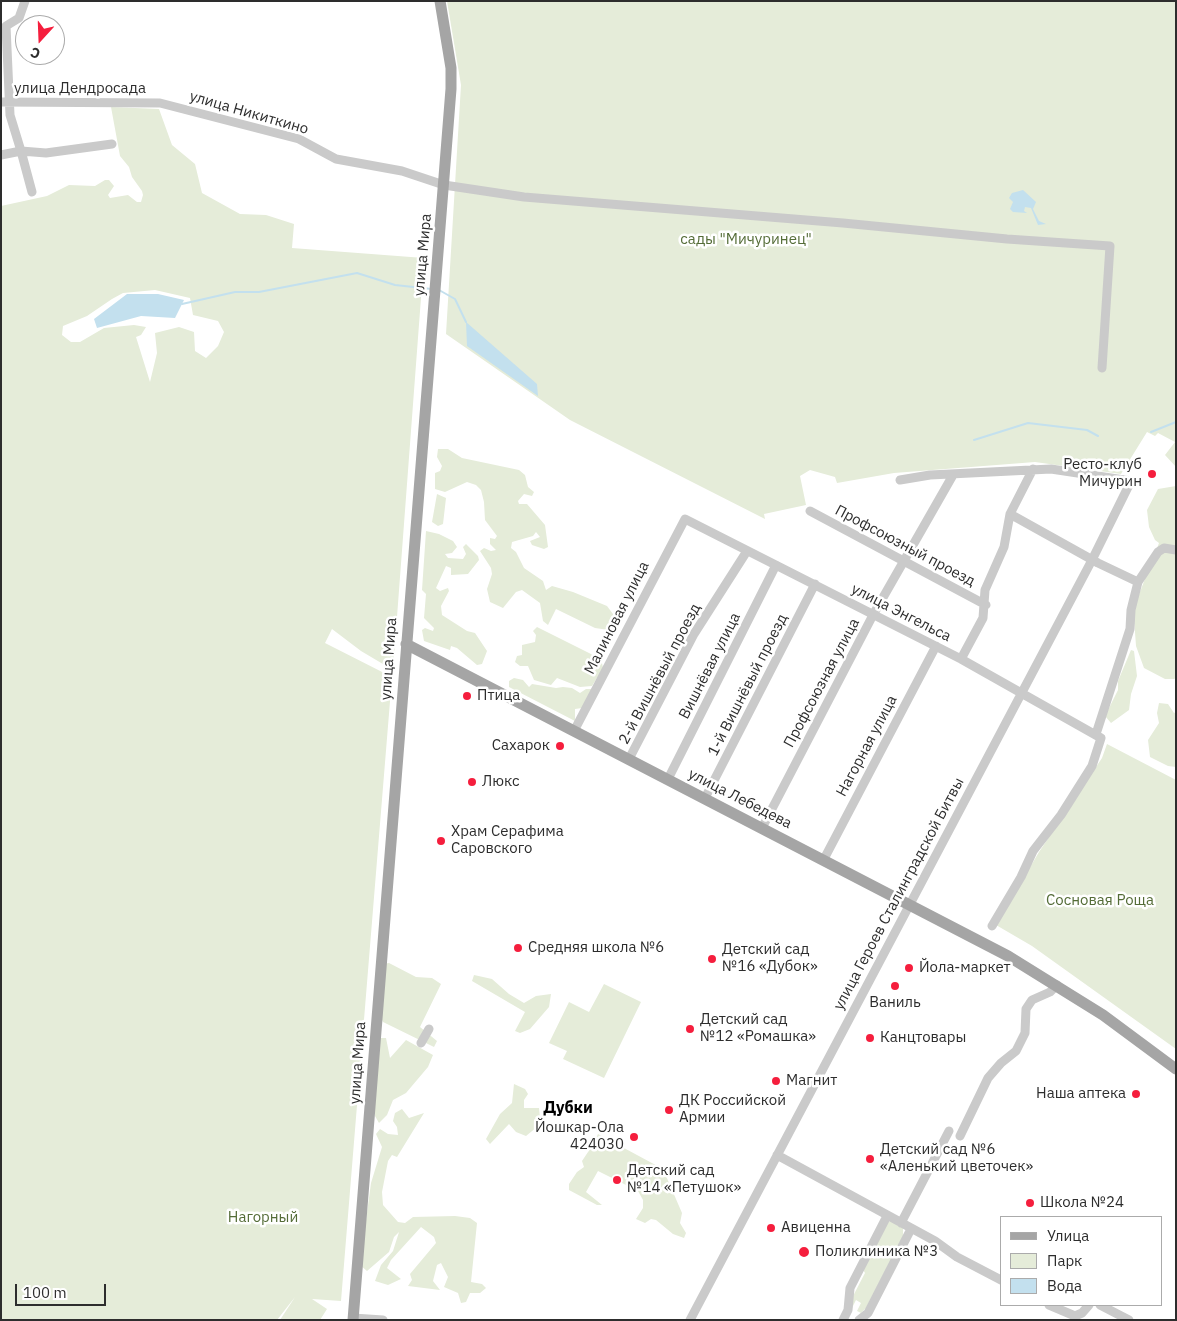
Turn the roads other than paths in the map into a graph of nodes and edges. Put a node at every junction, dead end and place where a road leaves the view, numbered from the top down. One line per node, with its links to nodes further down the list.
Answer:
1 (25, 1): 3 (street)
2 (440, 1): 9 (main road, улица Мира)
3 (4, 27): 4 (street)
4 (5, 102): 5 (street, улица Дендросада); 7 (street)
5 (160, 103): 9 (street, улица Никиткино)
6 (112, 144): 7 (street)
7 (20, 151): 8 (street); 10 (street)
8 (1, 155)
9 (444, 185): 11 (street, улица Никиткино); 27 (main road, улица Мира)
10 (32, 192)
11 (1102, 368)
12 (1033, 469): 13 (street); 16 (street); 20 (street, улица Героев Сталинградской Битвы)
13 (953, 475): 14 (street); 21 (street, Профсоюзная улица)
14 (900, 480)
15 (810, 511): 21 (street, Профсоюзный проезд)
16 (1010, 514): 20 (street); 25 (street)
17 (685, 519): 19 (street, улица Энгельса); 31 (street, Малиновая улица)
18 (1176, 550): 23 (street)
19 (747, 551): 22 (street, улица Энгельса); 33 (street, 2-й Вишнёвый проезд)
20 (1092, 560): 23 (street); 30 (street, улица Героев Сталинградской Битвы)
21 (903, 561): 25 (street, Профсоюзный проезд); 26 (street, Профсоюзная улица)
22 (776, 565): 24 (street, улица Энгельса); 34 (street, Вишнёвая улица)
23 (1138, 582): 32 (street)
24 (815, 584): 26 (street, улица Энгельса); 35 (street, 1-й Вишнёвый проезд)
25 (986, 605): 29 (street)
26 (873, 614): 28 (street, улица Энгельса); 36 (street, Профсоюзная улица)
27 (406, 644): 31 (main road, улица Лебедева); 54 (main road, улица Мира)
28 (936, 646): 29 (street, улица Энгельса); 37 (street, Нагорная улица)
29 (961, 659): 30 (street, улица Энгельса)
30 (1022, 693): 32 (street, улица Энгельса); 38 (street, улица Героев Сталинградской Битвы)
31 (574, 731): 33 (main road, улица Лебедева)
32 (1099, 736): 39 (street)
33 (630, 759): 34 (main road, улица Лебедева)
34 (668, 779): 35 (main road, улица Лебедева)
35 (704, 798): 36 (main road, улица Лебедева)
36 (762, 828): 37 (main road, улица Лебедева)
37 (824, 859): 38 (main road, улица Лебедева)
38 (910, 904): 40 (main road, улица Лебедева); 46 (street, улица Героев Сталинградской Битвы)
39 (992, 926)
40 (1058, 985): 43 (main road, улица Лебедева); 45 (street)
41 (428, 1029): 42 (street)
42 (421, 1043)
43 (1176, 1068)
44 (949, 1131): 48 (street)
45 (960, 1136)
46 (777, 1155): 47 (street); 56 (street, улица Героев Сталинградской Битвы)
47 (887, 1216): 48 (street); 57 (street)
48 (901, 1223): 49 (street)
49 (911, 1229): 50 (street); 58 (street)
50 (1000, 1279)
51 (1051, 1306): 52 (street)
52 (1088, 1306)
53 (1102, 1306): 59 (street)
54 (353, 1319): 55 (street)
55 (383, 1320)
56 (690, 1320)
57 (843, 1320)
58 (859, 1320)
59 (1129, 1320)

